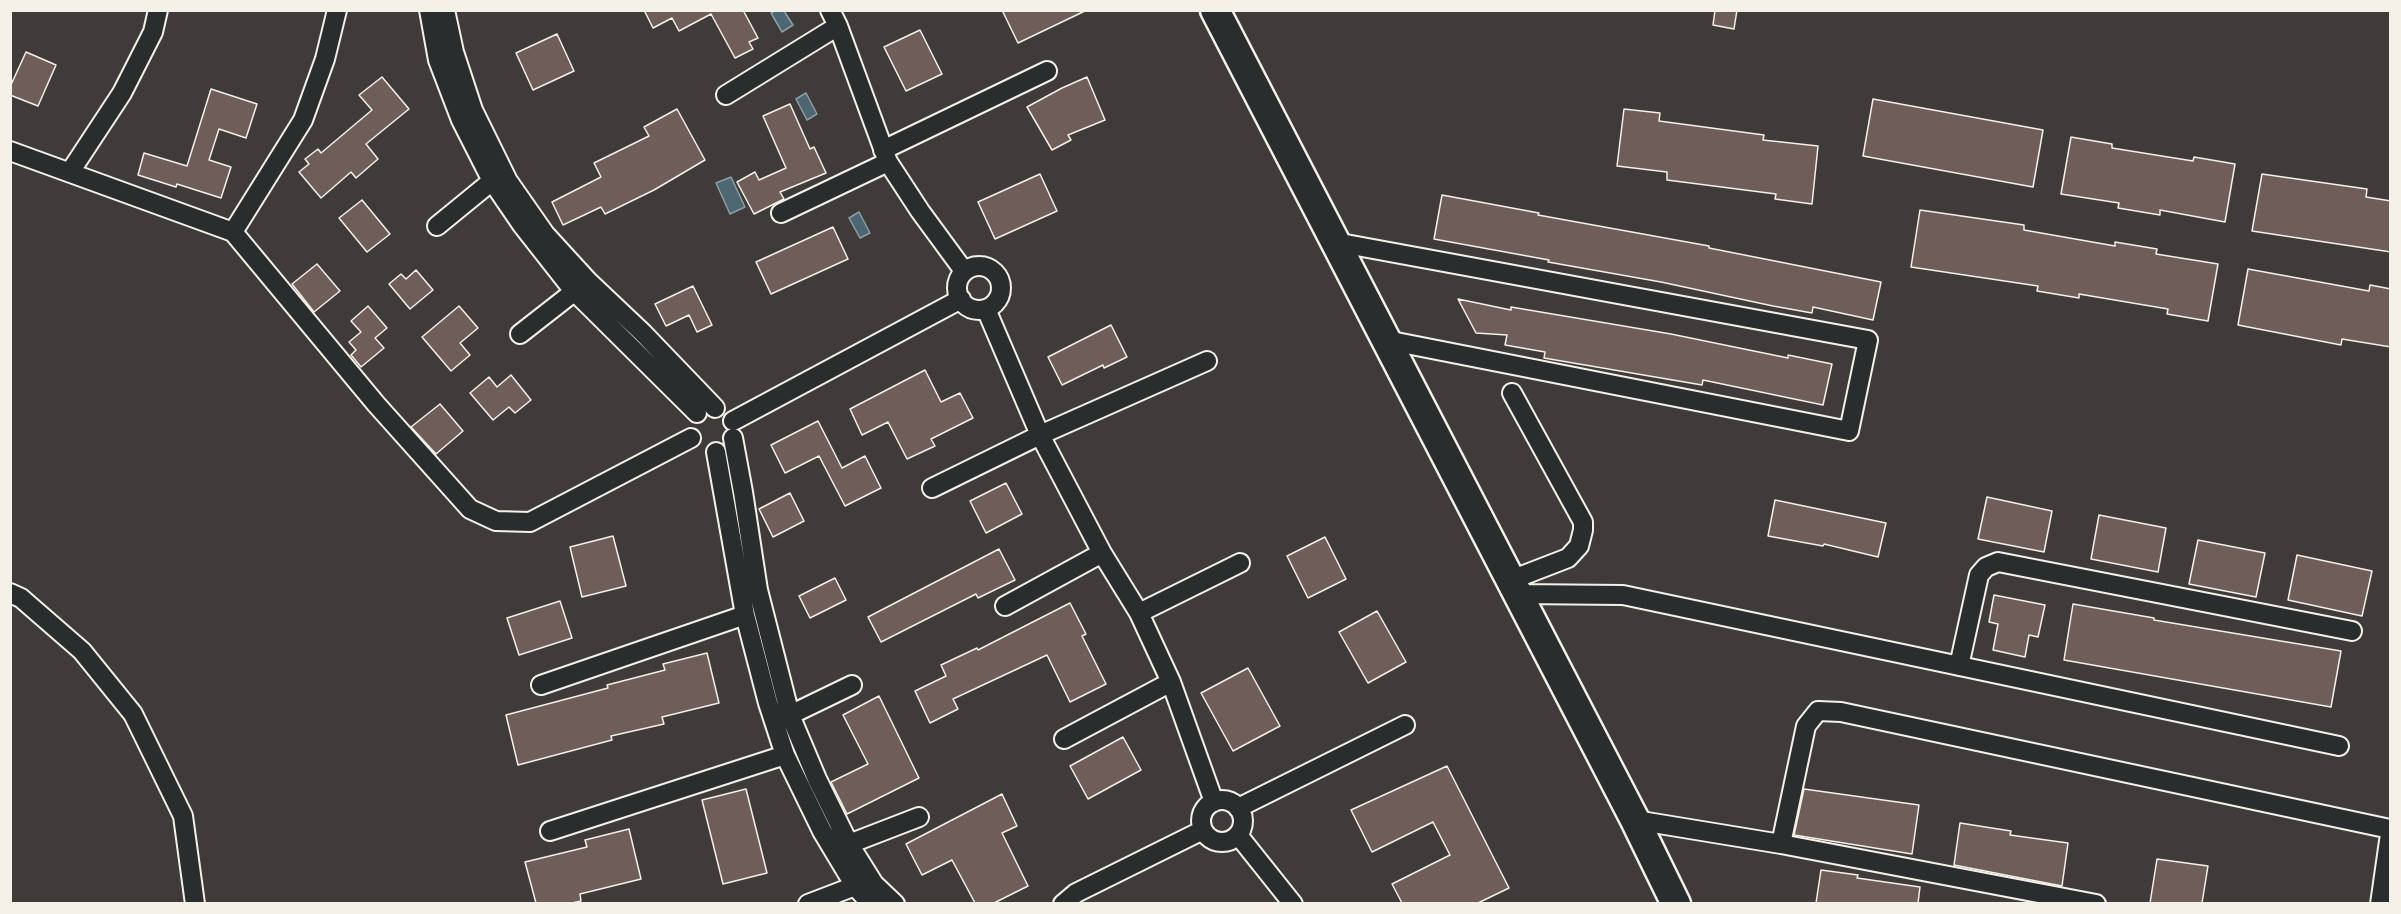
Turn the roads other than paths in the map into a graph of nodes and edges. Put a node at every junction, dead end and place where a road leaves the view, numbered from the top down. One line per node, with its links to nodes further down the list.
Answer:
1 (159, 10): 11 (street)
2 (337, 10): 15 (street)
3 (429, 10): 12 (street)
4 (445, 10): 18 (street)
5 (1215, 10): 16 (main road)
6 (834, 18): 8 (street); 10 (street)
7 (1047, 71): 10 (street)
8 (726, 95)
9 (10, 151): 11 (street)
10 (885, 156): 13 (street); 17 (street)
11 (70, 172): 15 (street)
12 (492, 181): 14 (street); 18 (street)
13 (781, 213)
14 (437, 226)
15 (233, 232): 29 (street)
16 (1335, 242): 22 (main road); 22 (street)
17 (964, 271): 19 (street); 20 (street)
18 (580, 286): 21 (street); 25 (street); 26 (street)
19 (960, 300): 20 (street); 27 (street)
20 (986, 309): 28 (street)
21 (520, 334)
22 (1386, 340): 34 (main road)
23 (1207, 361): 28 (street)
24 (1512, 393): 34 (street)
25 (715, 408): 26 (street); 27 (street)
26 (697, 413): 29 (street)
27 (733, 430): 30 (street); 44 (street)
28 (1040, 435): 31 (street); 32 (street)
29 (691, 438): 30 (street)
30 (716, 452): 38 (street)
31 (932, 488)
32 (1102, 553): 36 (street); 37 (street)
33 (1240, 563): 37 (street)
34 (1514, 587): 40 (street); 52 (main road)
35 (10, 593): 61 (street)
36 (1005, 606)
37 (1139, 613): 41 (street)
38 (745, 615): 42 (street); 48 (street)
39 (2352, 631): 40 (street)
40 (1959, 666): 47 (street)
41 (1171, 682): 46 (street); 49 (street)
42 (541, 685)
43 (852, 685): 44 (street)
44 (790, 715): 58 (street)
45 (1405, 725): 50 (street)
46 (1064, 739)
47 (2339, 746)
48 (785, 755): 55 (street); 60 (street)
49 (1214, 802): 50 (street); 54 (street)
50 (1238, 808): 57 (street)
51 (919, 818): 58 (street)
52 (1635, 820): 59 (street); 67 (main road)
53 (2391, 829): 59 (street)
54 (1203, 830): 57 (street); 65 (street)
55 (550, 831)
56 (2391, 834): 69 (street)
57 (1238, 835): 66 (street)
58 (849, 844): 64 (street)
59 (1781, 844): 68 (street)
60 (855, 886): 62 (street); 63 (street)
61 (195, 903)
62 (808, 903)
63 (871, 903)
64 (895, 903)
65 (1063, 903)
66 (1293, 903)
67 (1676, 903)
68 (2097, 903)
69 (2380, 903)

